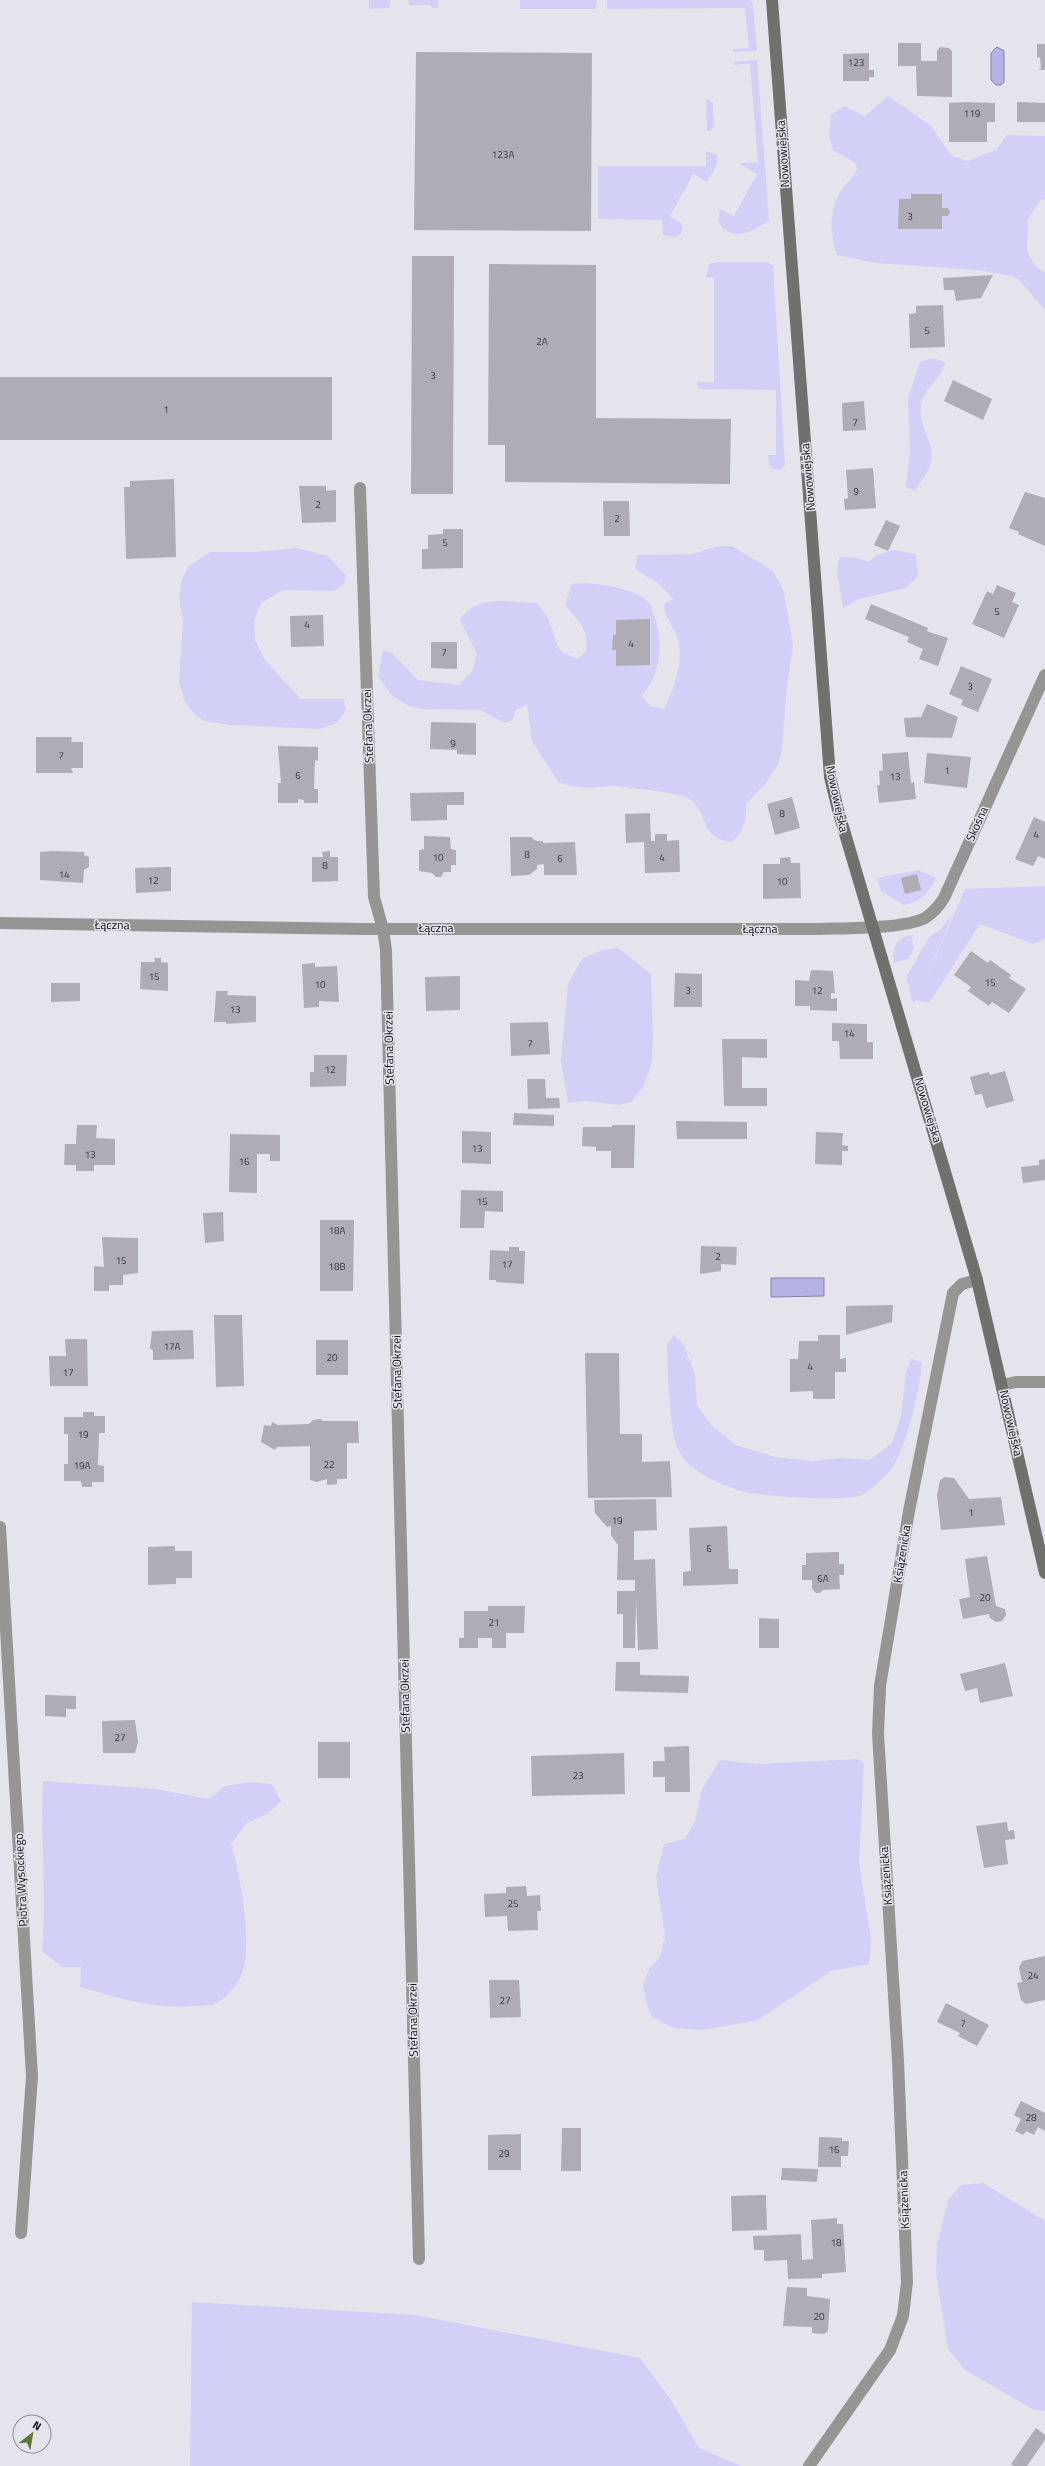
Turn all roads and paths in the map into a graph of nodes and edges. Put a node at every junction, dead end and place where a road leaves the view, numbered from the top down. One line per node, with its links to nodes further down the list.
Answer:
1 (772, 0): 5 (street, Nowowiejska)
2 (360, 488): 6 (street, Stefana Okrzei)
3 (1045, 676): 5 (street, Skośna)
4 (0, 923): 6 (street, Łączna)
5 (873, 927): 6 (street, Łączna); 7 (street, Nowowiejska)
6 (383, 928): 13 (street, Stefana Okrzei)
7 (977, 1280): 9 (street, Nowowiejska); 14 (street, Książenicka)
8 (1045, 1382): 9 (street)
9 (1002, 1385): 11 (street, Nowowiejska)
10 (0, 1527): 12 (street, Piotra Wysockiego)
11 (1045, 1573)
12 (21, 2233)
13 (419, 2259)
14 (809, 2466)

